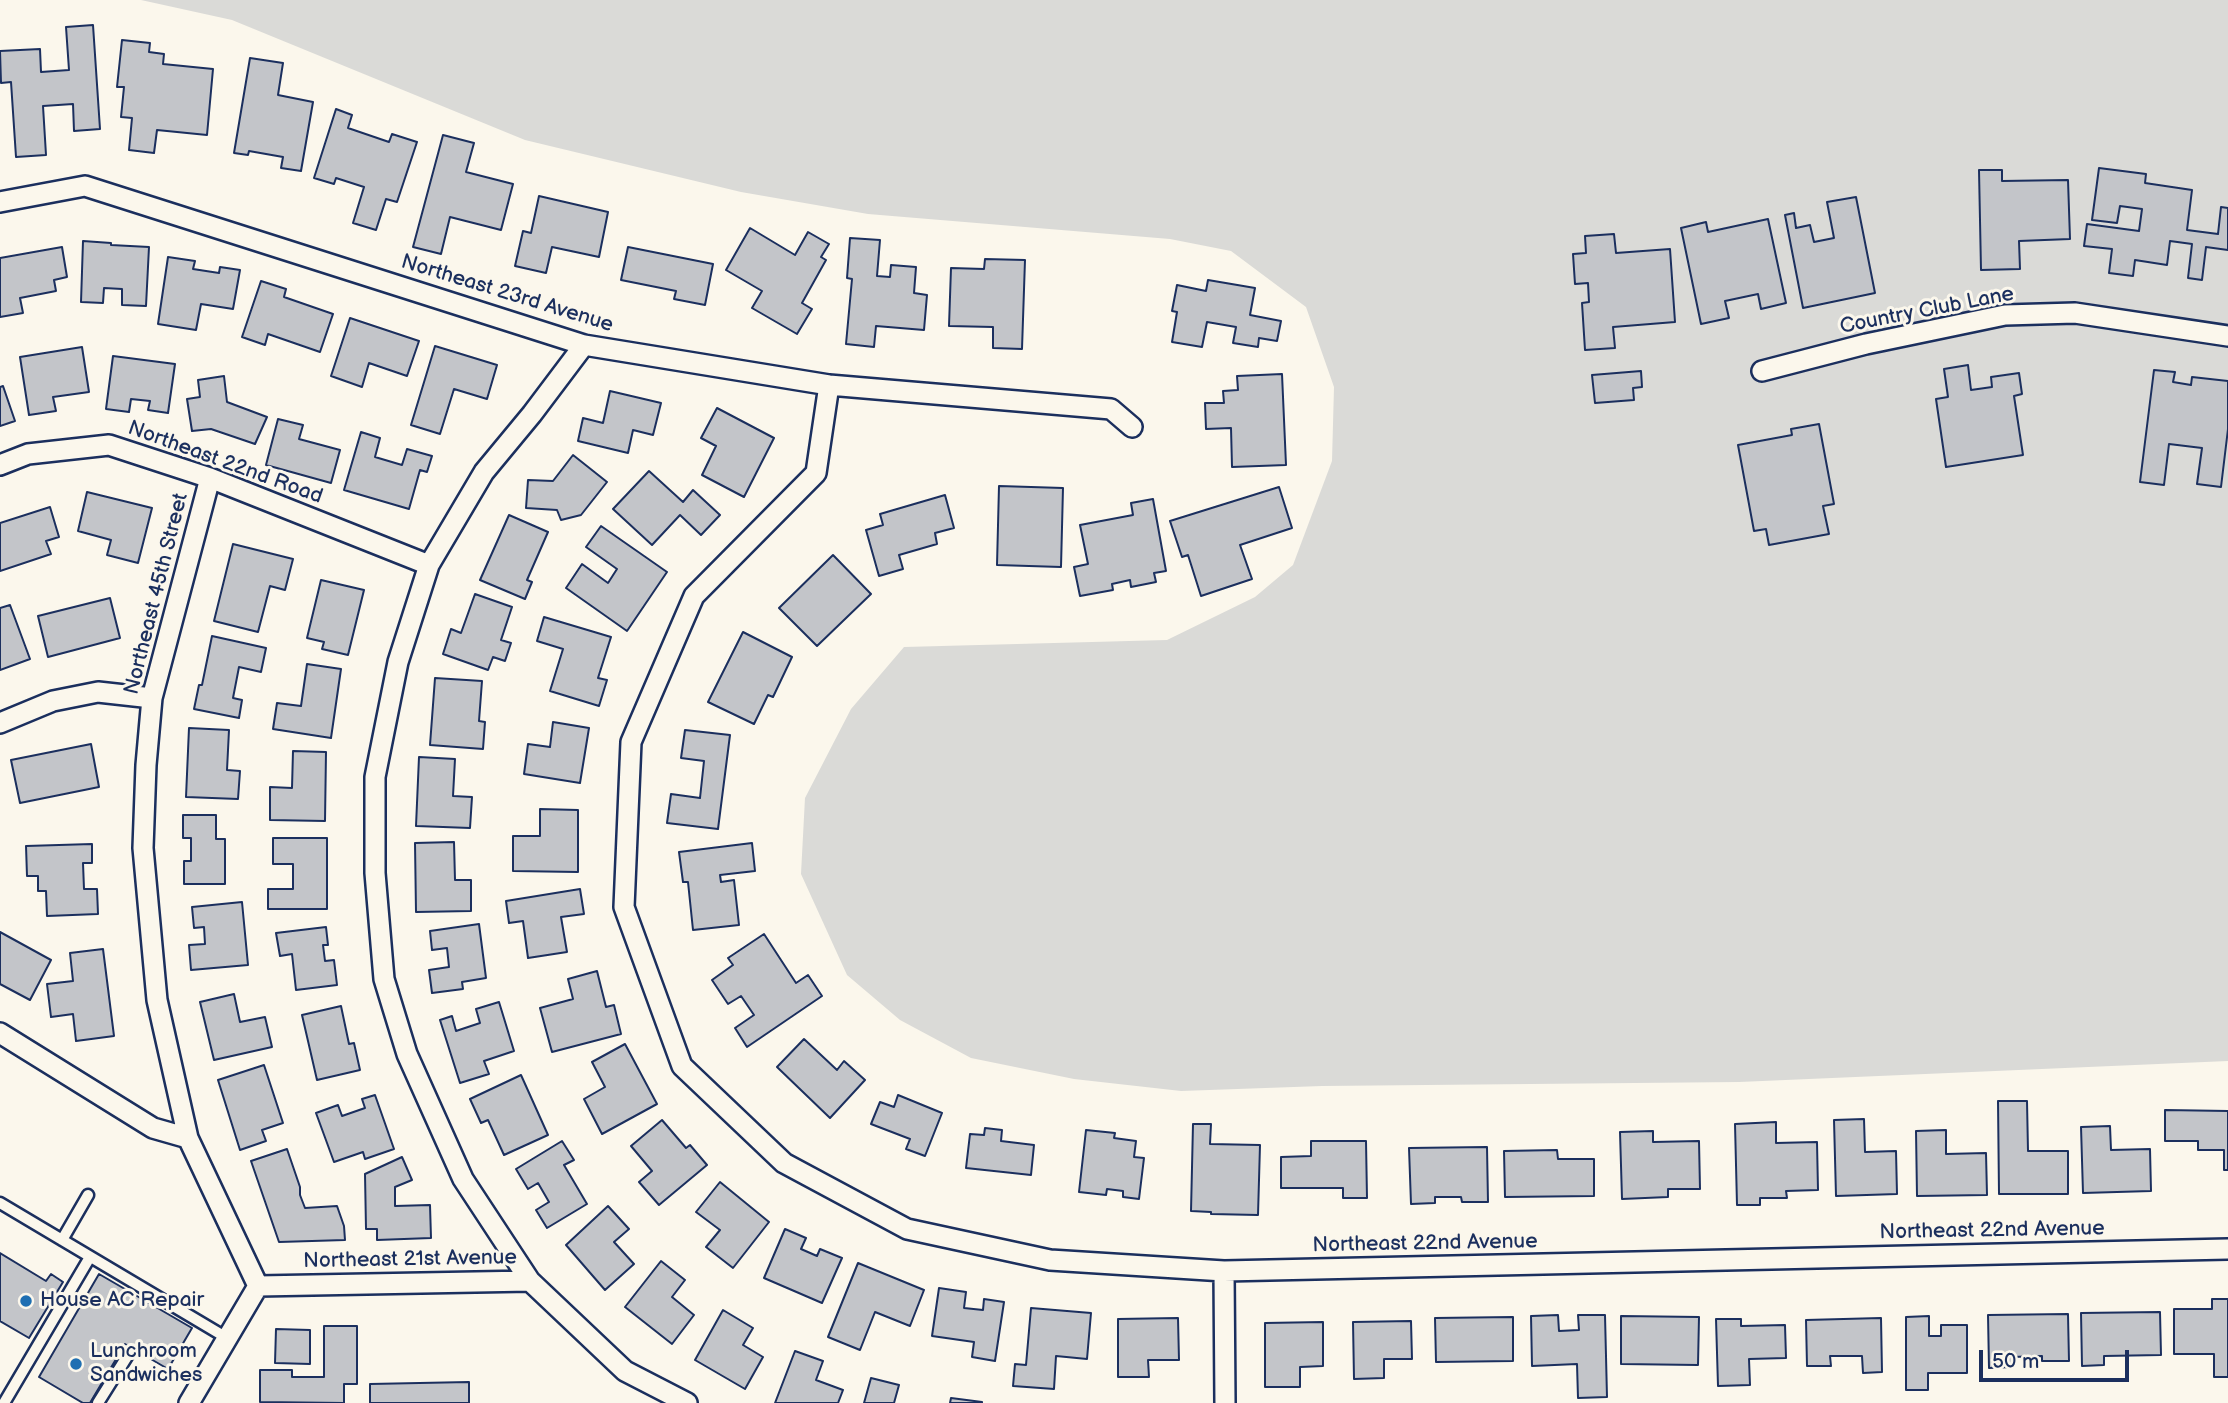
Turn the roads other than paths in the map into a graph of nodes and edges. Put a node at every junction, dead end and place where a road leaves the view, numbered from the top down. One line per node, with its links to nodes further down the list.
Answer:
1 (0, 202): 3 (street, Northeast 23rd Avenue)
2 (2228, 336): 4 (street, Country Club Lane)
3 (584, 345): 5 (street, Northeast 23rd Avenue); 9 (street)
4 (1762, 371)
5 (829, 385): 6 (street, Northeast 23rd Avenue); 19 (street, Northeast 22nd Avenue)
6 (1132, 427)
7 (0, 465): 8 (street, Northeast 22nd Road)
8 (210, 478): 9 (street, Northeast 22nd Road); 10 (street, Northeast 45th Street)
9 (429, 565): 20 (street)
10 (152, 698): 11 (street); 13 (street, Northeast 45th Street)
11 (0, 723)
12 (0, 1033): 13 (street)
13 (188, 1138): 21 (street, Northeast 45th Street)
14 (88, 1195): 16 (lane)
15 (0, 1203): 16 (lane)
16 (62, 1240): 18 (lane)
17 (2228, 1249): 19 (street, Northeast 22nd Avenue)
18 (90, 1257): 22 (lane); 24 (lane)
19 (1224, 1271): 28 (street)
20 (530, 1281): 21 (street, Northeast 21st Avenue); 27 (street, Northeast 21st Avenue)
21 (258, 1286): 22 (street)
22 (227, 1338): 26 (street)
23 (128, 1355): 25 (lane)
24 (4, 1403)
25 (98, 1403)
26 (189, 1403)
27 (687, 1403)
28 (1225, 1403)

